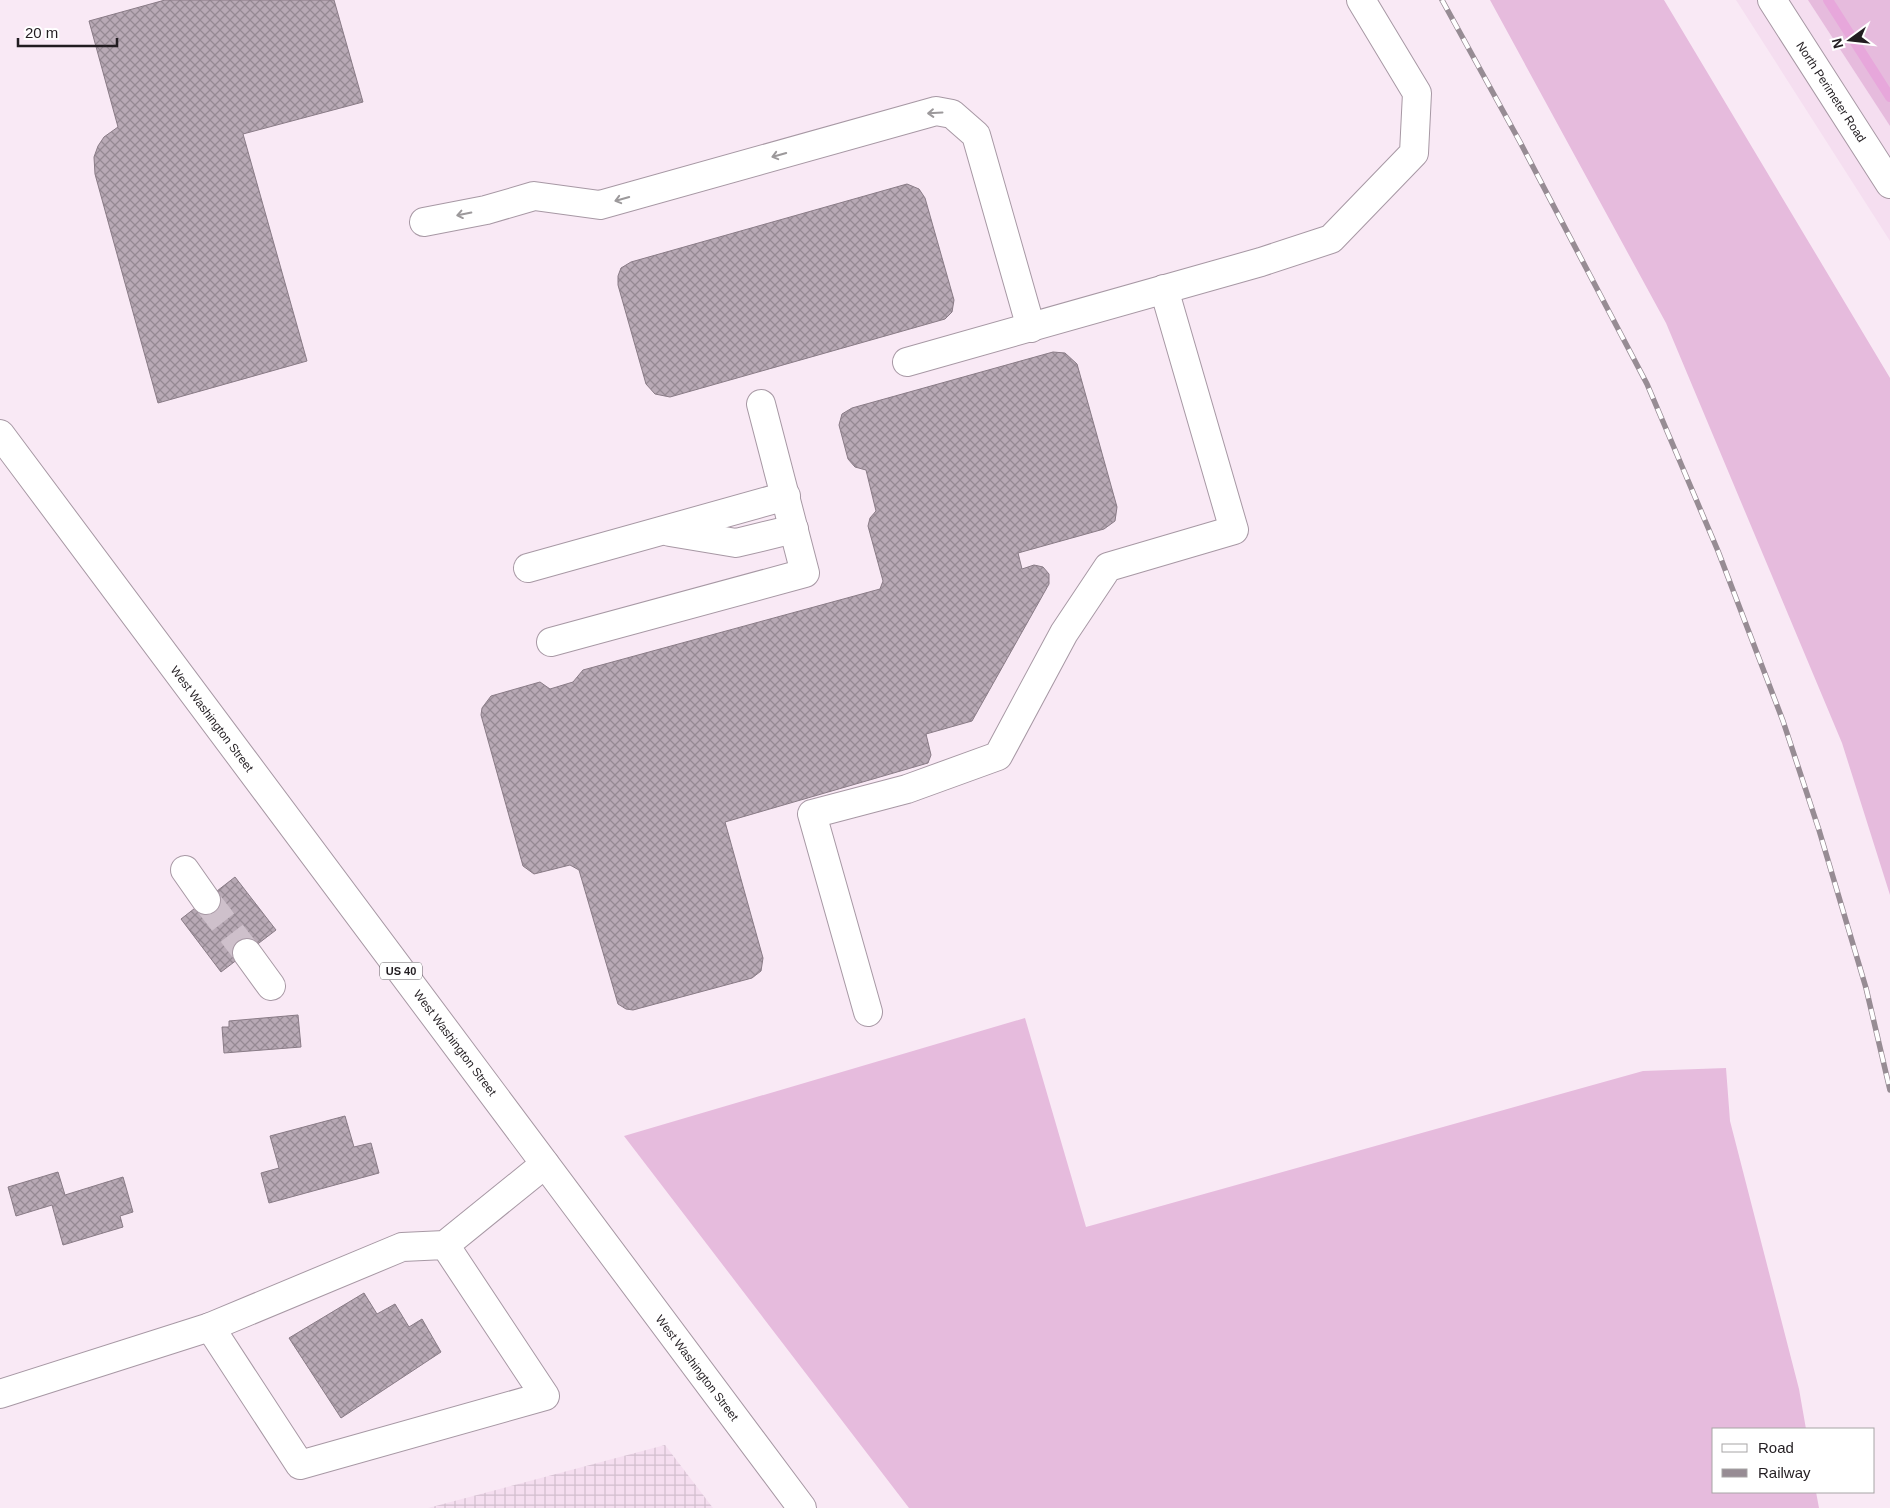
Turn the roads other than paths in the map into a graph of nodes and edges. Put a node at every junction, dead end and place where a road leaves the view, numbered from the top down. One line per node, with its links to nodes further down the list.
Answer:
1 (1361, 0): 5 (main road)
2 (1772, 0): 3 (main road, North Perimeter Road)
3 (1890, 184)
4 (424, 222): 6 (main road, one-way to 4)
5 (1164, 289): 6 (main road); 19 (main road)
6 (1031, 328): 7 (main road)
7 (907, 362)
8 (761, 404): 10 (main road)
9 (0, 434): 20 (main road, West Washington Street / US 40)
10 (786, 496): 11 (main road); 12 (main road)
11 (794, 529): 12 (main road); 14 (main road)
12 (662, 531): 13 (main road)
13 (528, 568)
14 (551, 642)
15 (185, 870): 16 (main road)
16 (206, 900)
17 (246, 953): 18 (main road)
18 (271, 986)
19 (868, 1012)
20 (545, 1164): 21 (main road); 24 (main road, West Washington Street / US 40)
21 (445, 1245): 22 (main road); 22 (main road)
22 (210, 1327): 23 (main road)
23 (0, 1394)
24 (802, 1508)

